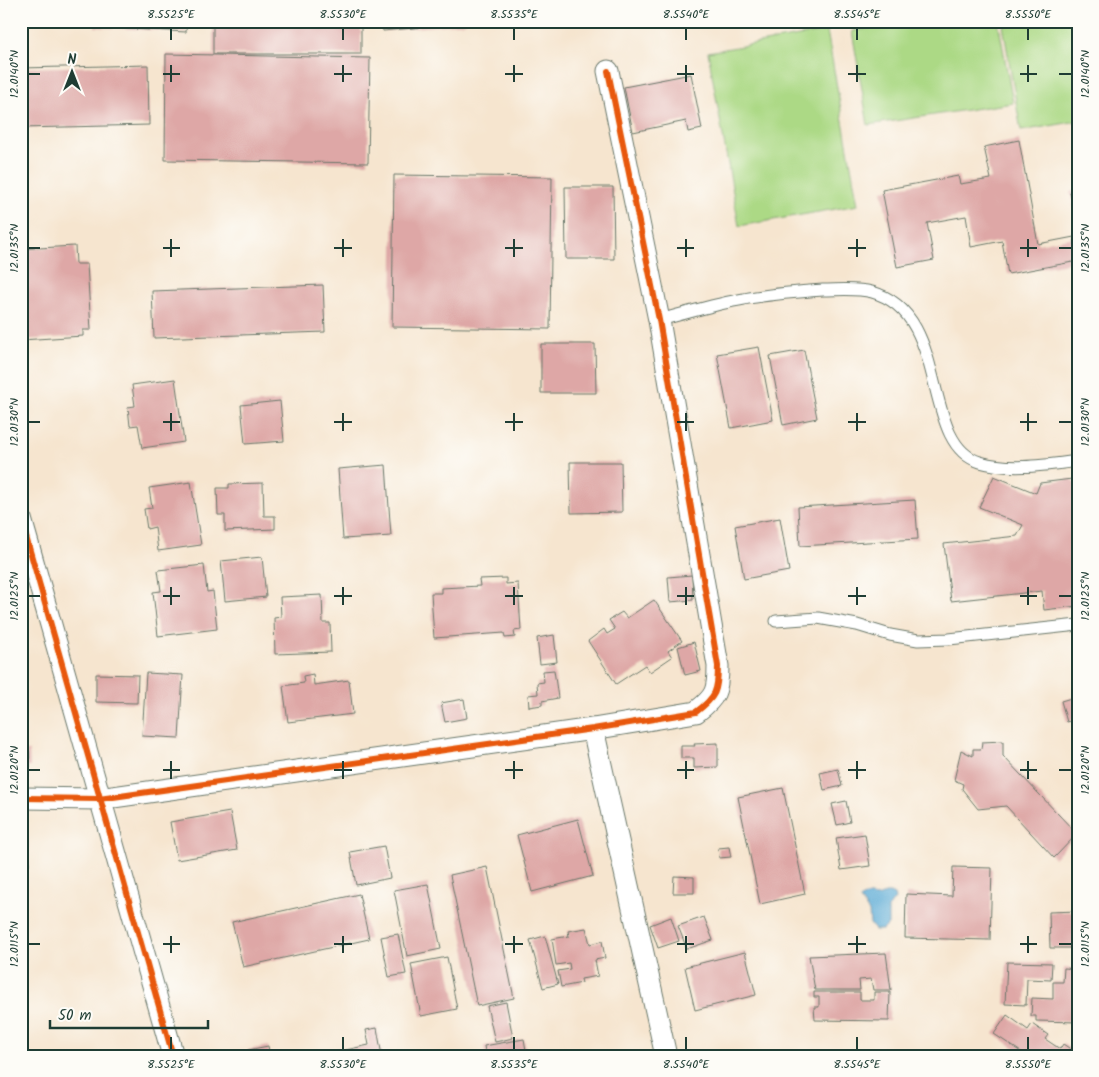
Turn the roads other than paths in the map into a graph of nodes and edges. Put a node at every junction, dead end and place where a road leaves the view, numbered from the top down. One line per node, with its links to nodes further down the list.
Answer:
1 (608, 71): 2 (street)
2 (659, 320): 3 (lane); 7 (street)
3 (1078, 462)
4 (21, 518): 9 (street)
5 (776, 621): 6 (lane)
6 (1078, 625)
7 (593, 729): 9 (street); 11 (street)
8 (21, 798): 9 (street)
9 (99, 799): 10 (street)
10 (173, 1056)
11 (666, 1056)

